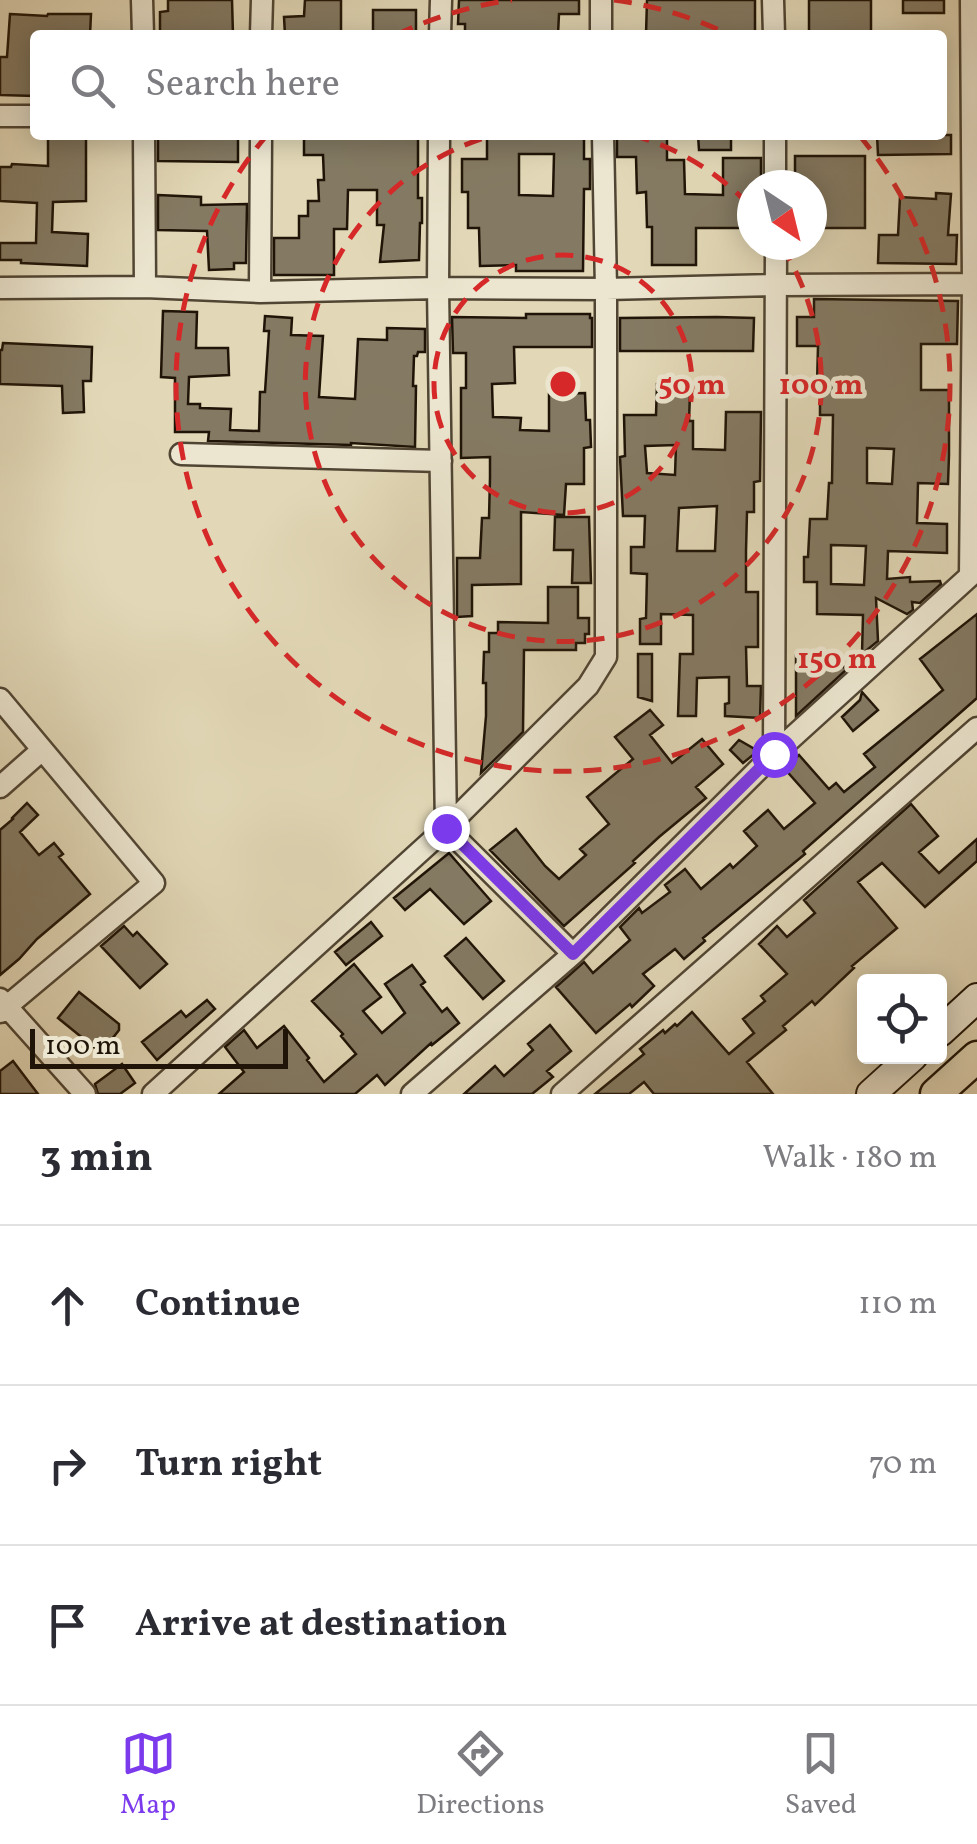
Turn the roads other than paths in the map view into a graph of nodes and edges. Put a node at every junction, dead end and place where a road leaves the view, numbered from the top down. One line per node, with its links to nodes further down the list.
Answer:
1 (142, 0): 7 (street)
2 (262, 0): 8 (street)
3 (440, 0): 9 (street)
4 (601, 0): 10 (street)
5 (774, 0): 11 (street)
6 (971, 0): 21 (street)
7 (143, 30)
8 (262, 30)
9 (440, 30)
10 (602, 30)
11 (774, 30)
12 (0, 116): 13 (street)
13 (30, 116)
14 (144, 140): 24 (street)
15 (261, 140): 27 (street)
16 (439, 140): 25 (street)
17 (603, 140): 26 (street)
18 (775, 140): 19 (street)
19 (776, 170)
20 (776, 260): 22 (street)
21 (975, 284): 22 (street); 30 (street)
22 (776, 285): 26 (street); 34 (street)
23 (0, 288): 24 (street)
24 (145, 288): 27 (street)
25 (438, 288): 26 (street); 27 (street); 29 (street)
26 (606, 290): 36 (street)
27 (260, 292)
28 (181, 454): 29 (street)
29 (440, 461): 36 (street)
30 (974, 579): 34 (street)
31 (0, 699): 33 (street)
32 (977, 728): 46 (street)
33 (42, 750): 35 (street); 39 (street)
34 (774, 754): 37 (street)
35 (0, 788)
36 (446, 828): 37 (street); 44 (street)
37 (573, 954): 45 (street)
38 (977, 998): 40 (street)
39 (2, 1005): 43 (street)
40 (947, 1026)
41 (977, 1056): 48 (main road)
42 (903, 1064): 47 (street)
43 (85, 1094)
44 (153, 1094)
45 (412, 1094)
46 (562, 1094)
47 (871, 1094)
48 (936, 1094)

